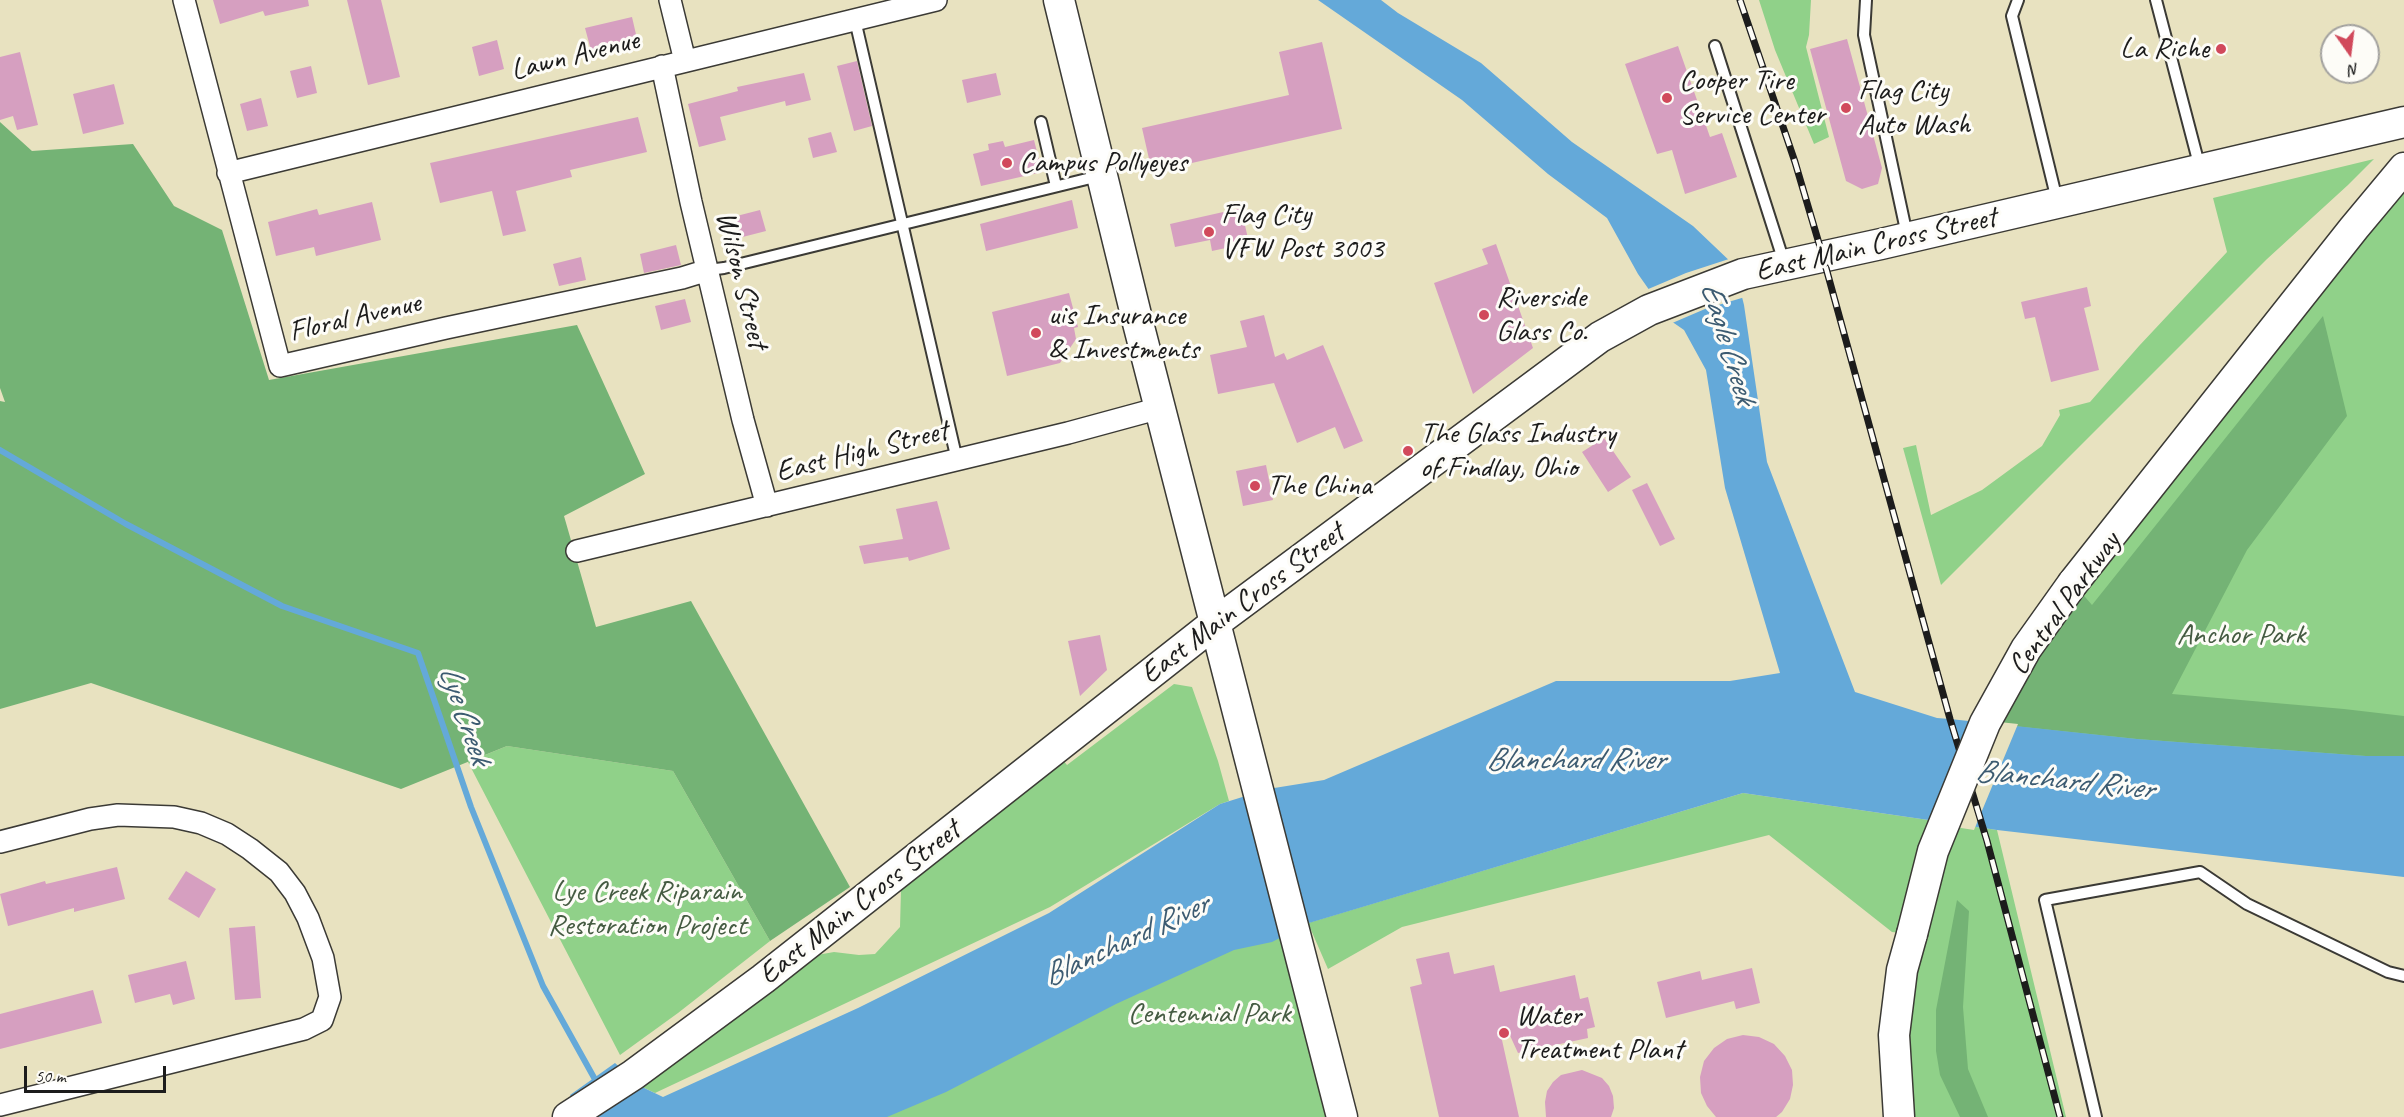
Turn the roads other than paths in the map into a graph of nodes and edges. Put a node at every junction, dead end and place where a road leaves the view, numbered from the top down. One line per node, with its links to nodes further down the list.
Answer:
1 (184, 0): 17 (street, Floral Avenue)
2 (670, 0): 11 (street)
3 (936, 0): 8 (street, Lawn Avenue)
4 (1059, 0): 18 (main road)
5 (1866, 0): 22 (lane)
6 (2018, 0): 20 (lane)
7 (2156, 0): 16 (lane)
8 (889, 6): 9 (street, Lawn Avenue)
9 (855, 20): 11 (street, Lawn Avenue); 21 (lane)
10 (1715, 46): 23 (lane)
11 (685, 61): 12 (street, Lawn Avenue)
12 (662, 66): 17 (street, Lawn Avenue); 24 (street, Wilson Street)
13 (1041, 122): 19 (lane)
14 (2404, 122): 16 (main road, East Main Cross Street)
15 (2404, 168): 35 (main road, Central Parkway, bridge)
16 (2201, 170): 20 (main road, East Main Cross Street)
17 (228, 173): 24 (street, Floral Avenue)
18 (1102, 176): 19 (lane); 25 (main road)
19 (1056, 186): 21 (lane)
20 (2058, 203): 22 (main road, East Main Cross Street)
21 (901, 223): 24 (lane); 26 (lane)
22 (1908, 238): 23 (main road, East Main Cross Street)
23 (1785, 265): 29 (main road, East Main Cross Street)
24 (708, 270): 27 (street, Wilson Street)
25 (1160, 408): 26 (street, East High Street); 29 (main road)
26 (957, 460): 27 (street, East High Street)
27 (767, 506): 28 (street, East High Street)
28 (577, 551)
29 (1215, 623): 33 (main road, East Main Cross Street); 34 (main road)
30 (0, 842): 32 (street)
31 (2404, 976): 36 (lane)
32 (0, 1105)
33 (569, 1116)
34 (1342, 1117)
35 (1899, 1117)
36 (2096, 1117)

